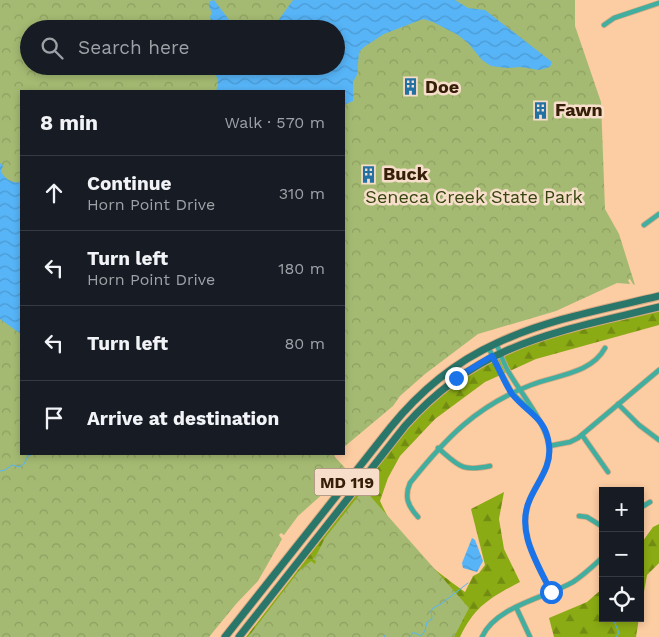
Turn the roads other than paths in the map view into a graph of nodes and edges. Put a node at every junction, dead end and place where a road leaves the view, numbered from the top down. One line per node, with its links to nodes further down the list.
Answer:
1 (659, 3): 2 (street)
2 (604, 25)
3 (659, 214): 4 (street)
4 (644, 225)
5 (659, 296): 7 (main road, MD 119)
6 (659, 307): 10 (main road, MD 119)
7 (496, 343): 8 (main road, MD 119); 10 (street)
8 (488, 347): 11 (street); 31 (main road, MD 119)
9 (605, 348): 13 (street)
10 (500, 352): 11 (main road, MD 119); 13 (street)
11 (492, 356): 14 (street); 32 (main road, MD 119)
12 (659, 370): 15 (street)
13 (519, 390): 14 (street); 16 (street)
14 (512, 393): 16 (street); 20 (street)
15 (618, 404): 17 (street); 18 (street)
16 (534, 414): 19 (street)
17 (582, 435): 19 (street); 22 (street)
18 (659, 440)
19 (549, 446): 29 (street)
20 (438, 448): 21 (street); 26 (street)
21 (490, 466)
22 (608, 472)
23 (650, 502): 24 (street)
24 (644, 506)
25 (579, 516): 27 (street)
26 (418, 517)
27 (599, 525)
28 (599, 561): 29 (street)
29 (551, 592): 30 (street)
30 (516, 607): 33 (street); 34 (street)
31 (225, 637)
32 (238, 637)
33 (482, 637)
34 (530, 637)

